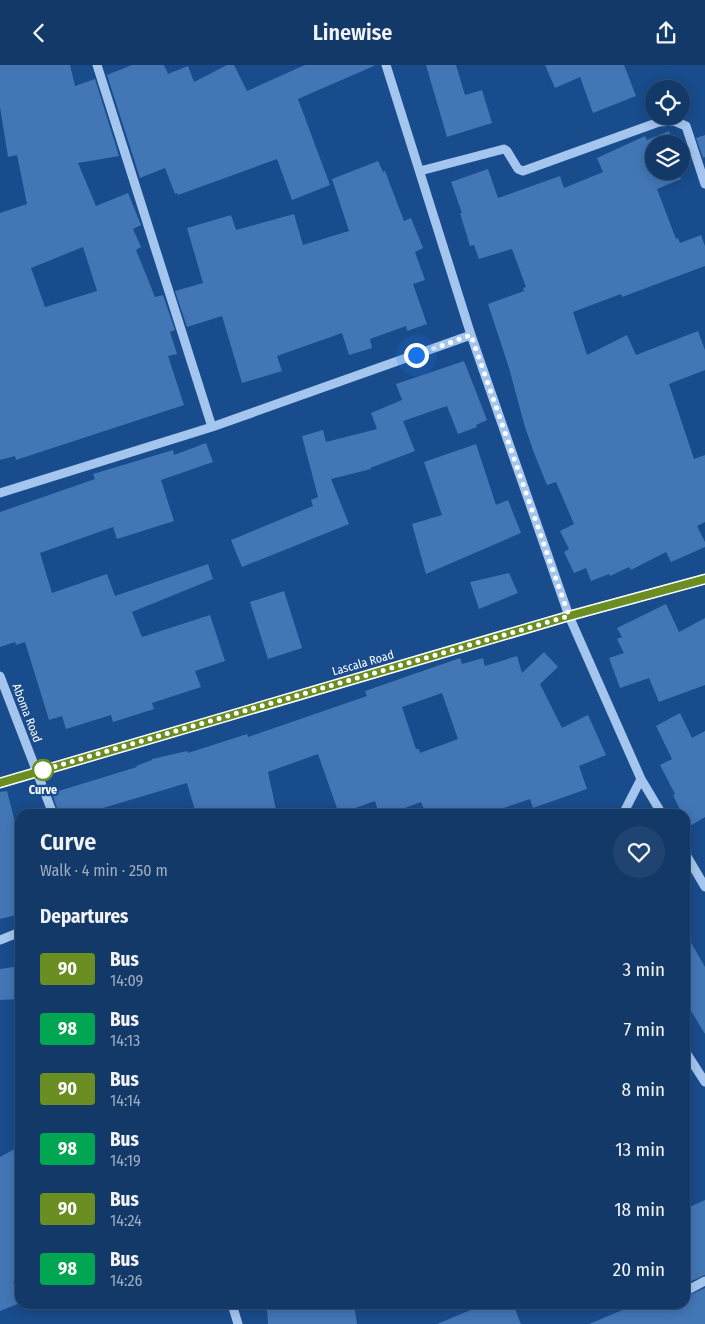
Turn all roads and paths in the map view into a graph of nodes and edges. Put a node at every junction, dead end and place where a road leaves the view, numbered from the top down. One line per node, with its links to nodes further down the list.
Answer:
1 (97, 65): 6 (street)
2 (386, 65): 3 (street)
3 (420, 171): 4 (street); 5 (street)
4 (705, 183)
5 (471, 335): 6 (street); 9 (street)
6 (212, 427): 7 (street)
7 (0, 493)
8 (705, 579): 9 (street, Lascala Road)
9 (569, 616): 11 (street, Lascala Road); 12 (street)
10 (0, 677): 11 (street, Aboma Road)
11 (36, 772): 13 (street, Lascala Road); 14 (street, Aboma Road)
12 (641, 779): 15 (street); 16 (street)
13 (0, 783)
14 (51, 809)
15 (626, 809)
16 (659, 809)
17 (690, 862): 18 (street)
18 (705, 887)
19 (15, 934): 20 (street)
20 (0, 940)
21 (690, 1059): 22 (street)
22 (705, 1083)
23 (705, 1281): 24 (street)
24 (690, 1289)
25 (234, 1309): 26 (street)
26 (238, 1324)

